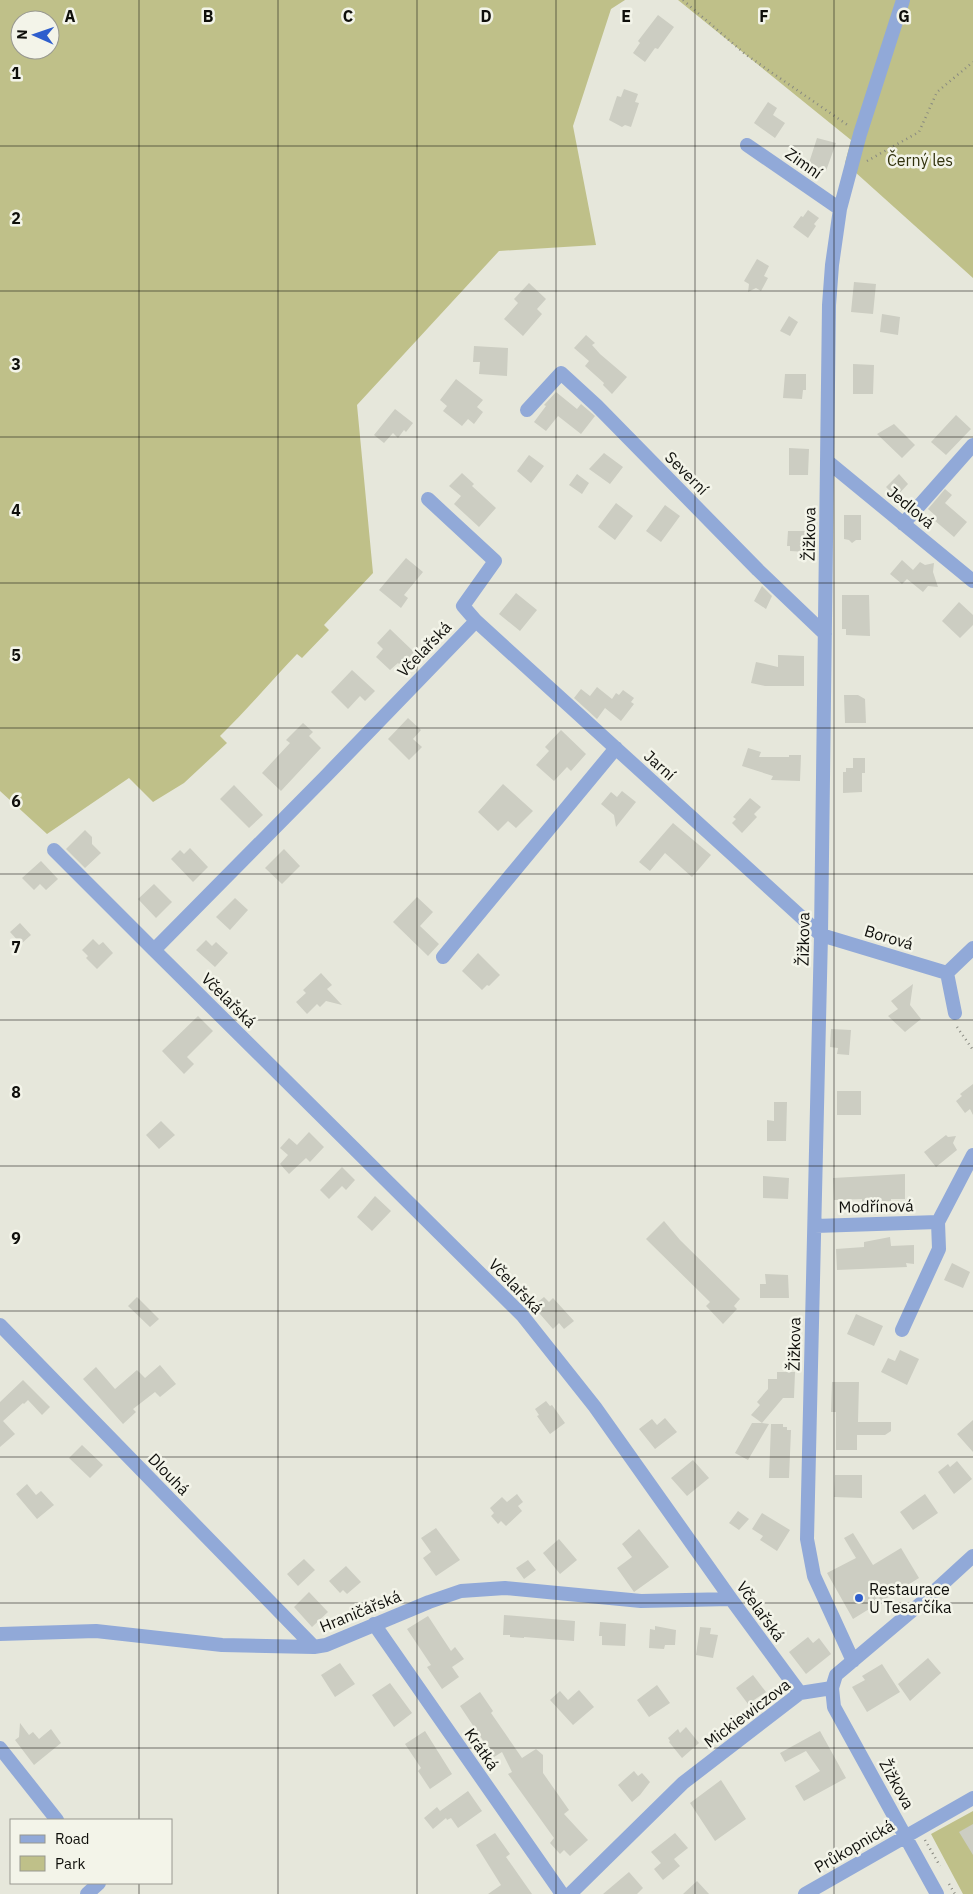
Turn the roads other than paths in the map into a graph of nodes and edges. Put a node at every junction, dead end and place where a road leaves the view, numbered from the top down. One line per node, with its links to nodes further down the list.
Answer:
1 (903, 0): 3 (street, Žižkova)
2 (747, 145): 3 (street, Zimní)
3 (840, 209): 6 (street, Žižkova)
4 (527, 410): 11 (street, Severní)
5 (973, 444): 8 (street)
6 (827, 461): 8 (street, Jedlová); 11 (street, Žižkova)
7 (428, 499): 10 (street, Včelařská)
8 (903, 524): 9 (street, Jedlová)
9 (973, 581)
10 (476, 621): 12 (street, Jarní); 16 (street, Včelařská)
11 (825, 634): 14 (street, Žižkova)
12 (616, 748): 14 (street, Jarní); 17 (street)
13 (54, 850): 16 (street, Včelařská)
14 (821, 935): 18 (street, Borová); 22 (street, Žižkova)
15 (973, 948): 18 (street)
16 (154, 950): 26 (street, Včelařská)
17 (443, 957)
18 (947, 973): 19 (street)
19 (955, 1013)
20 (973, 1155): 21 (street)
21 (938, 1222): 22 (street, Modřínová); 24 (street)
22 (815, 1226): 30 (street, Žižkova)
23 (0, 1325): 29 (street, Dlouhá)
24 (902, 1330)
25 (973, 1556): 30 (street)
26 (731, 1599): 27 (street, Hraničářská); 32 (street, Včelařská)
27 (374, 1624): 29 (street, Hraničářská); 40 (street, Krátká)
28 (0, 1634): 29 (street, Hraničářská)
29 (314, 1647)
30 (853, 1661): 31 (street)
31 (832, 1688): 32 (street, Mickiewiczova); 37 (street, Žižkova)
32 (800, 1693): 41 (street, Mickiewiczova)
33 (0, 1748): 34 (street)
34 (5, 1763): 36 (street)
35 (973, 1798): 37 (street, Průkopnická)
36 (56, 1819)
37 (906, 1836): 42 (street, Průkopnická); 43 (street, Žižkova)
38 (98, 1884): 39 (street)
39 (87, 1894)
40 (562, 1894)
41 (570, 1894)
42 (805, 1894)
43 (938, 1894)

